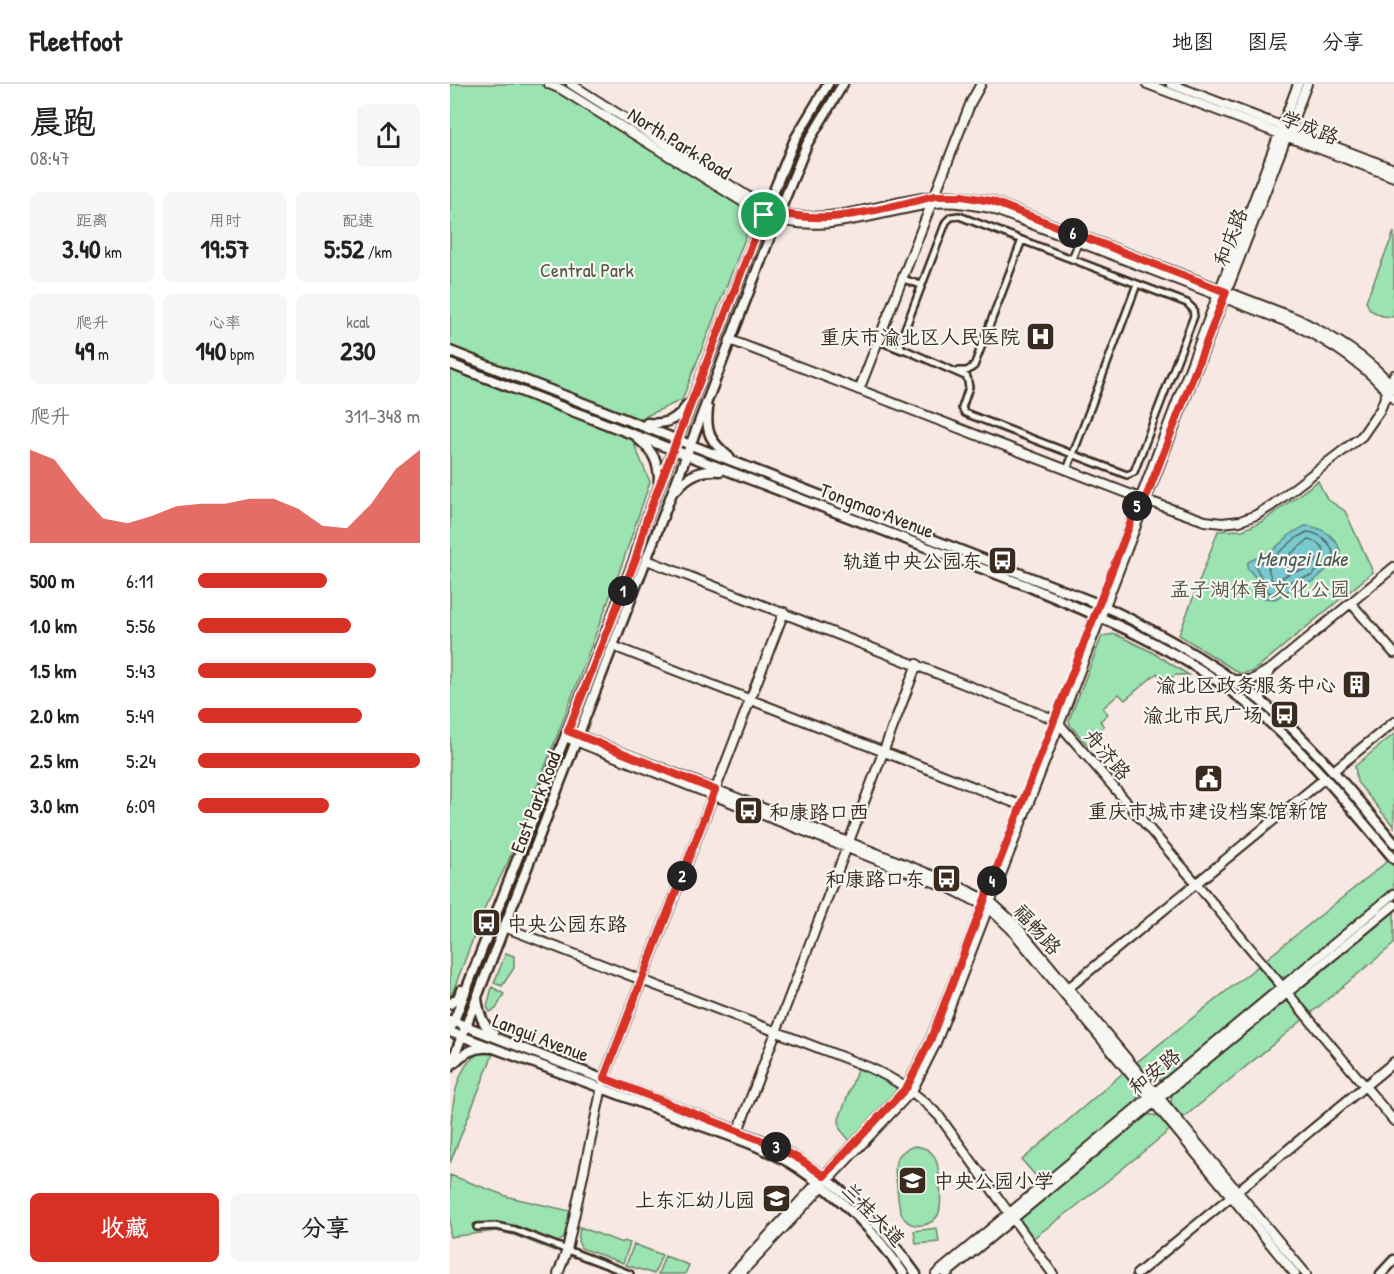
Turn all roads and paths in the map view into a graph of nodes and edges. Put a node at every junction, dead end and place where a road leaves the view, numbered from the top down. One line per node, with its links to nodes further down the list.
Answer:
1 (549, 84): 14 (street, North Park Road)
2 (571, 84): 14 (street, North Park Road)
3 (828, 84): 14 (main road, East Park Road)
4 (843, 84): 15 (main road, East Park Road)
5 (981, 84): 13 (street)
6 (1147, 84): 10 (street, 学成路)
7 (1171, 84): 10 (street, 学成路)
8 (1298, 84): 10 (street, 和庆路)
9 (1307, 84): 10 (street, 和庆路)
10 (1284, 131): 11 (street, 学成路); 12 (street, 学成路); 22 (street, 和庆路)
11 (1394, 169)
12 (1394, 177)
13 (934, 200): 15 (street, North Park Road); 16 (street, North Park Road); 19 (street)
14 (765, 211): 15 (street, North Park Road); 31 (main road, East Park Road)
15 (777, 216): 23 (main road, East Park Road)
16 (1080, 239): 18 (street); 22 (street, North Park Road)
17 (1022, 240): 18 (street); 21 (street); 28 (street)
18 (1072, 259): 20 (street)
19 (903, 279): 21 (street); 24 (street)
20 (1137, 284): 36 (street); 42 (street)
21 (921, 285): 26 (street)
22 (1222, 294): 30 (street, North Park Road); 38 (street, 和庆路)
23 (730, 340): 32 (street); 33 (main road, East Park Road)
24 (879, 341): 26 (street); 32 (street)
25 (450, 351): 35 (main road, Tongmao Avenue)
26 (903, 351): 28 (street)
27 (450, 364): 37 (main road, Tongmao Avenue)
28 (956, 371): 42 (street)
29 (1394, 375): 30 (street)
30 (1391, 388): 34 (street, North Park Road); 49 (street)
31 (697, 390): 35 (main road); 39 (main road, East Park Road)
32 (860, 390): 45 (street)
33 (710, 395): 40 (main road, East Park Road); 44 (main road)
34 (1394, 399)
35 (634, 422): 39 (main road, Tongmao Avenue)
36 (1150, 430): 38 (street); 42 (street)
37 (630, 434): 41 (main road, Tongmao Avenue); 47 (main road)
38 (1167, 437): 49 (street, 和庆路)
39 (678, 439): 40 (main road, Tongmao Avenue); 41 (main road, East Park Road)
40 (691, 444): 43 (main road, East Park Road); 44 (main road, Tongmao Avenue)
41 (674, 450): 43 (main road, Tongmao Avenue); 47 (main road, East Park Road)
42 (1073, 454): 45 (street)
43 (687, 455): 46 (main road, Tongmao Avenue); 48 (main road, East Park Road)
44 (734, 461): 53 (main road, Tongmao Avenue)
45 (1067, 470): 49 (street)
46 (730, 471): 48 (main road); 55 (main road, Tongmao Avenue)
47 (659, 488): 65 (main road, East Park Road)
48 (672, 494): 50 (main road, East Park Road)
49 (1142, 499): 53 (street, 和庆路)
50 (647, 560): 54 (street, 舟济路); 56 (main road, East Park Road)
51 (1394, 567): 52 (street)
52 (1351, 603): 57 (street); 59 (street)
53 (1102, 606): 55 (street, 和庆路); 60 (main road, Tongmao Avenue)
54 (784, 612): 58 (street, 舟济路); 61 (street)
55 (1099, 615): 63 (street, 和庆路); 69 (main road, Tongmao Avenue)
56 (613, 646): 61 (street); 66 (main road, East Park Road)
57 (1394, 654)
58 (917, 664): 63 (street, 舟济路); 67 (street)
59 (1272, 668): 60 (street); 62 (street)
60 (1232, 680): 62 (main road, Tongmao Avenue)
61 (750, 699): 67 (street); 70 (street)
62 (1262, 702): 68 (main road, Tongmao Avenue)
63 (1058, 722): 71 (street, 和庆路); 75 (street, 舟济路)
64 (1394, 722): 68 (street)
65 (567, 734): 66 (street, 福畅路); 80 (main road, East Park Road)
66 (577, 738): 70 (street, 福畅路); 79 (main road, East Park Road)
67 (884, 752): 71 (street); 73 (street)
68 (1334, 771): 72 (main road, Tongmao Avenue)
69 (1325, 778): 74 (main road, Tongmao Avenue); 75 (street)
70 (714, 792): 73 (street, 福畅路); 81 (street)
71 (1025, 807): 77 (street, 和庆路)
72 (1394, 843)
73 (849, 845): 77 (street, 福畅路); 89 (street)
74 (1394, 859)
75 (1196, 884): 82 (street); 83 (street, 舟济路)
76 (1394, 894): 83 (street, 和安路)
77 (987, 903): 82 (street, 福畅路); 96 (street, 和庆路)
78 (1394, 905): 83 (street, 和安路)
79 (504, 927): 81 (street); 84 (main road, East Park Road)
80 (481, 953): 85 (main road); 86 (main road, East Park Road)
81 (642, 980): 89 (street); 94 (street)
82 (1066, 990): 97 (street, 福畅路)
83 (1285, 990): 95 (street, 舟济路); 97 (street, 和安路)
84 (477, 998): 87 (main road, East Park Road); 91 (main road)
85 (450, 1004)
86 (452, 1020): 87 (main road, Langui Avenue); 88 (main road, East Park Road)
87 (466, 1026): 90 (main road, East Park Road); 91 (main road, Langui Avenue)
88 (450, 1031): 90 (main road)
89 (777, 1032): 96 (street); 99 (street)
90 (462, 1036): 91 (main road); 93 (main road, East Park Road)
91 (502, 1045): 93 (main road); 94 (main road, Langui Avenue)
92 (1394, 1062): 95 (street)
93 (450, 1068)
94 (603, 1083): 99 (main road, Langui Avenue); 100 (main road, 兰桂大道); 104 (street)
95 (1365, 1086): 98 (street, 舟济路); 101 (street)
96 (910, 1089): 100 (street, 和庆路); 102 (street)
97 (1155, 1097): 101 (street, 福畅路); 102 (street, 和安路)
98 (1394, 1121)
99 (738, 1131): 100 (main road, Langui Avenue)
100 (823, 1181): 108 (street, 和庆路); 109 (street, 和庆路); 110 (main road, 兰桂大道); 111 (main road, Langui Avenue)
101 (1234, 1193): 115 (street); 116 (street, 福畅路); 117 (street, 福畅路)
102 (1011, 1216): 112 (street, 和安路); 113 (street, 和安路); 114 (street)
103 (477, 1227): 104 (street)
104 (567, 1250): 106 (street); 107 (street)
105 (1394, 1260): 118 (main road)
106 (558, 1274)
107 (630, 1274)
108 (733, 1274)
109 (740, 1274)
110 (904, 1274)
111 (916, 1274)
112 (936, 1274)
113 (946, 1274)
114 (1053, 1274)
115 (1137, 1274)
116 (1295, 1274)
117 (1306, 1274)
118 (1381, 1274)

